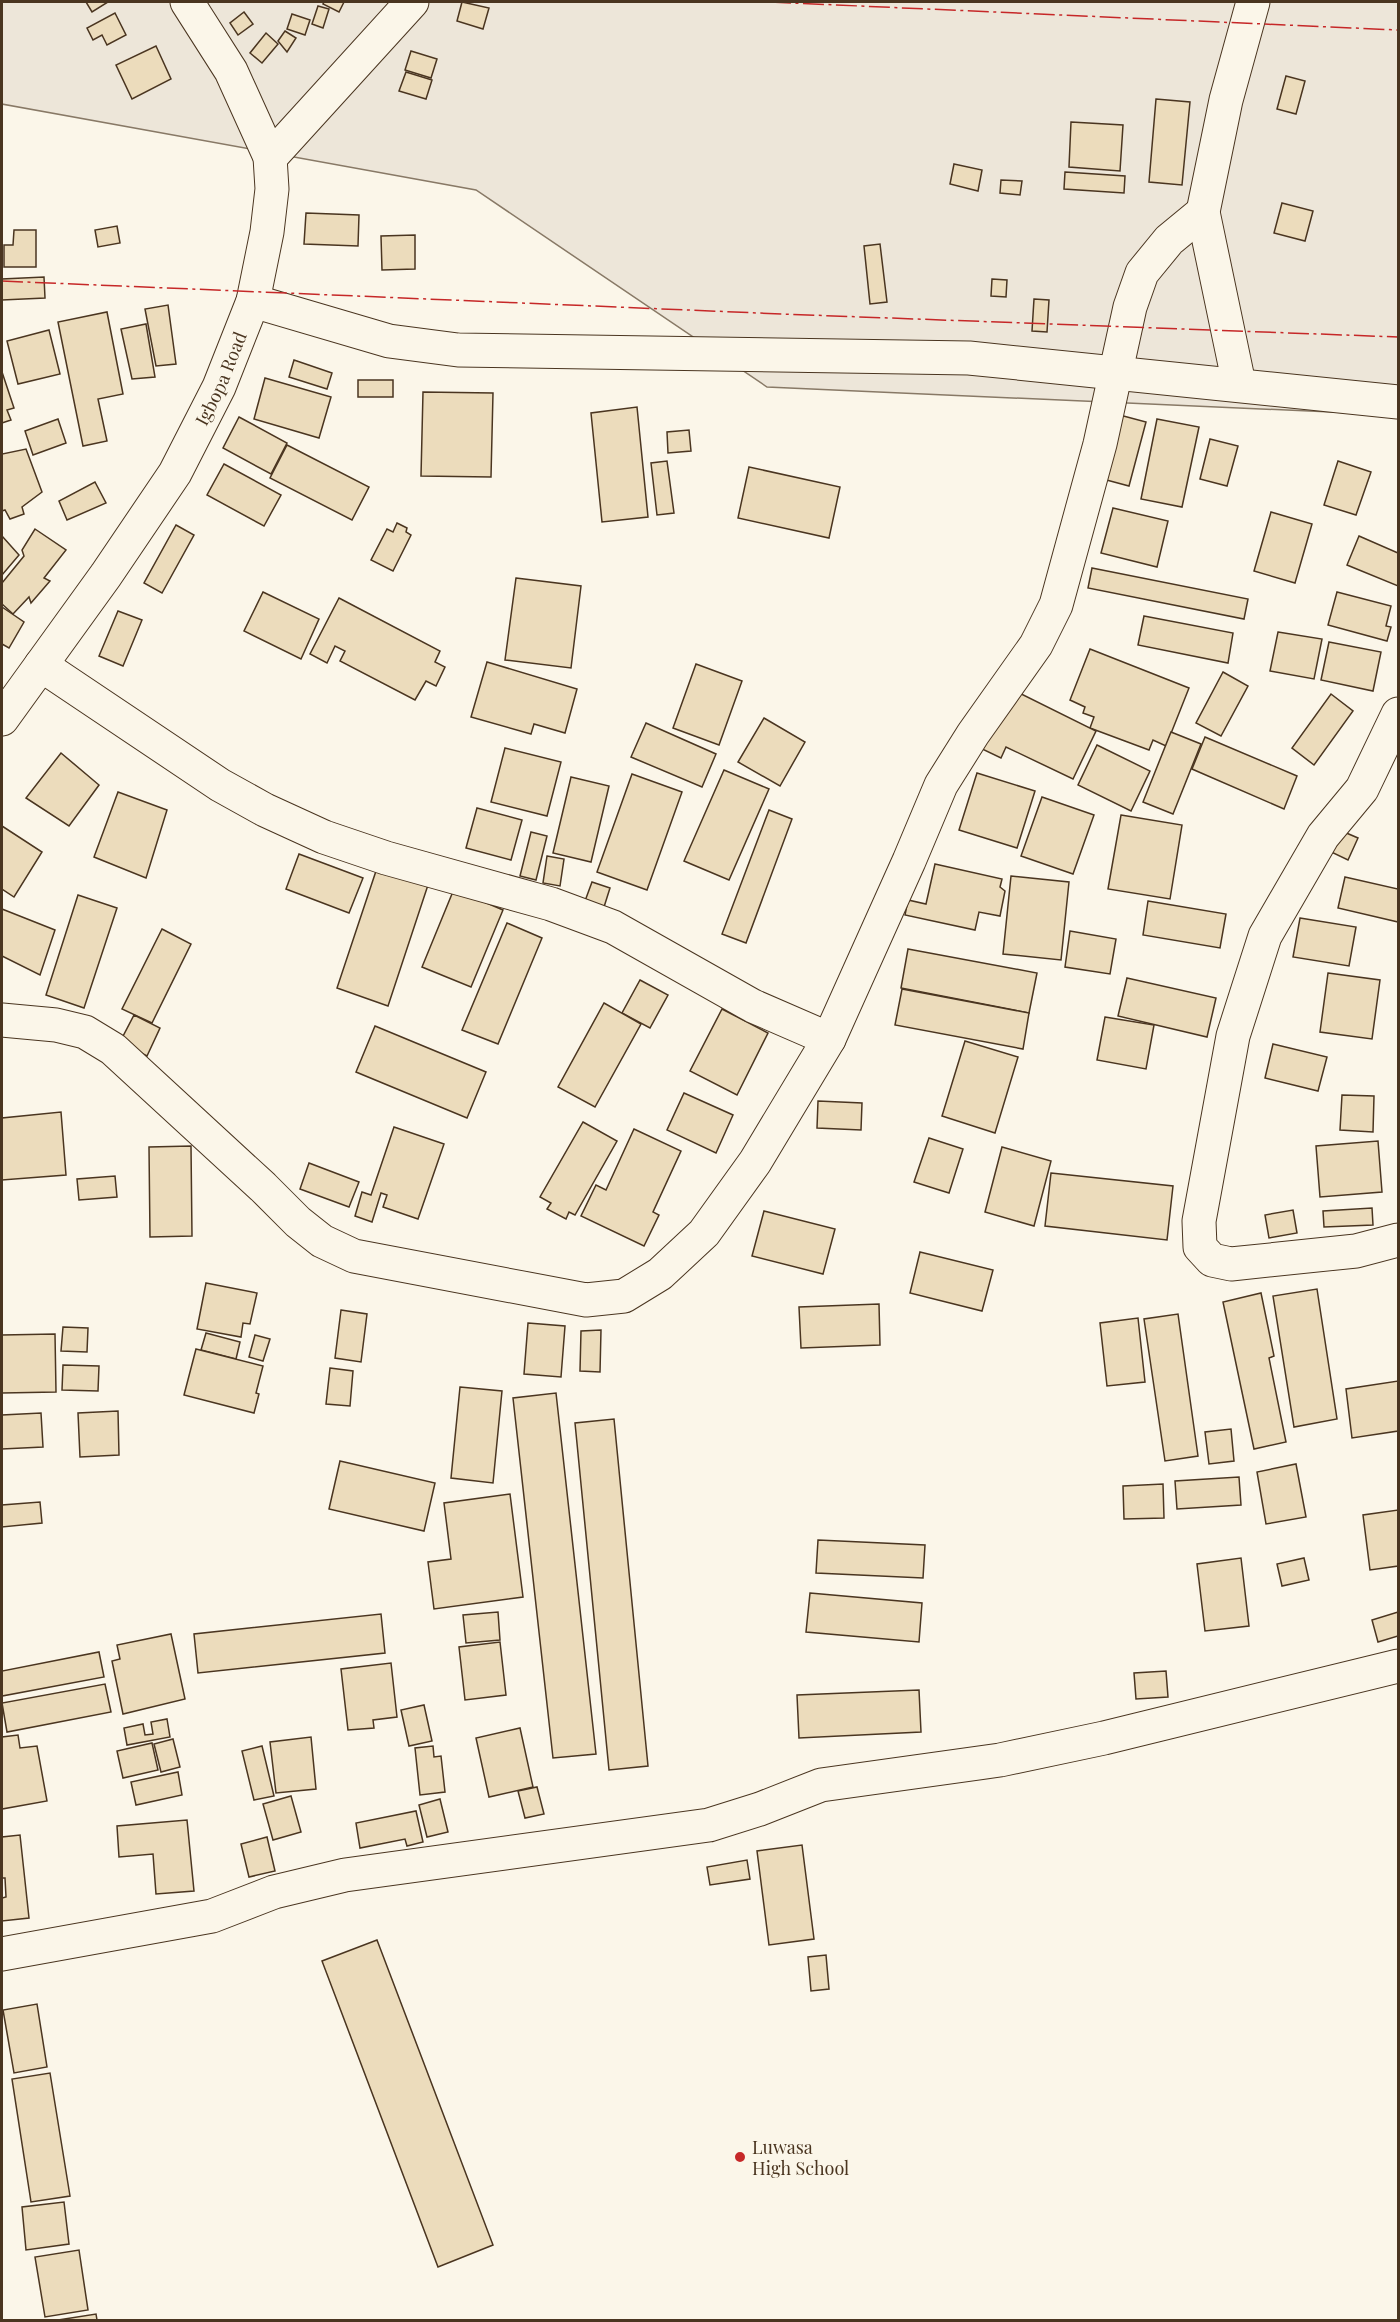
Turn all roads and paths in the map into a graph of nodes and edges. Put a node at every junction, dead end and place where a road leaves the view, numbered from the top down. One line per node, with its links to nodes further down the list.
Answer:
1 (186, 2): 4 (street, Igbopa Road)
2 (412, 2): 4 (street)
3 (1253, 2): 5 (street)
4 (270, 158): 6 (street, Igbopa Road)
5 (1203, 212): 7 (street); 8 (street)
6 (253, 301): 7 (street); 10 (street, Igbopa Road)
7 (1114, 371): 8 (street); 14 (street)
8 (1239, 384): 9 (street)
9 (1398, 402)
10 (41, 665): 12 (street, Igbopa Road); 14 (street)
11 (1398, 714): 15 (street)
12 (2, 719)
13 (2, 1020): 14 (street)
14 (829, 1039)
15 (1398, 1240)
16 (1398, 1666): 17 (street)
17 (2, 1954)

